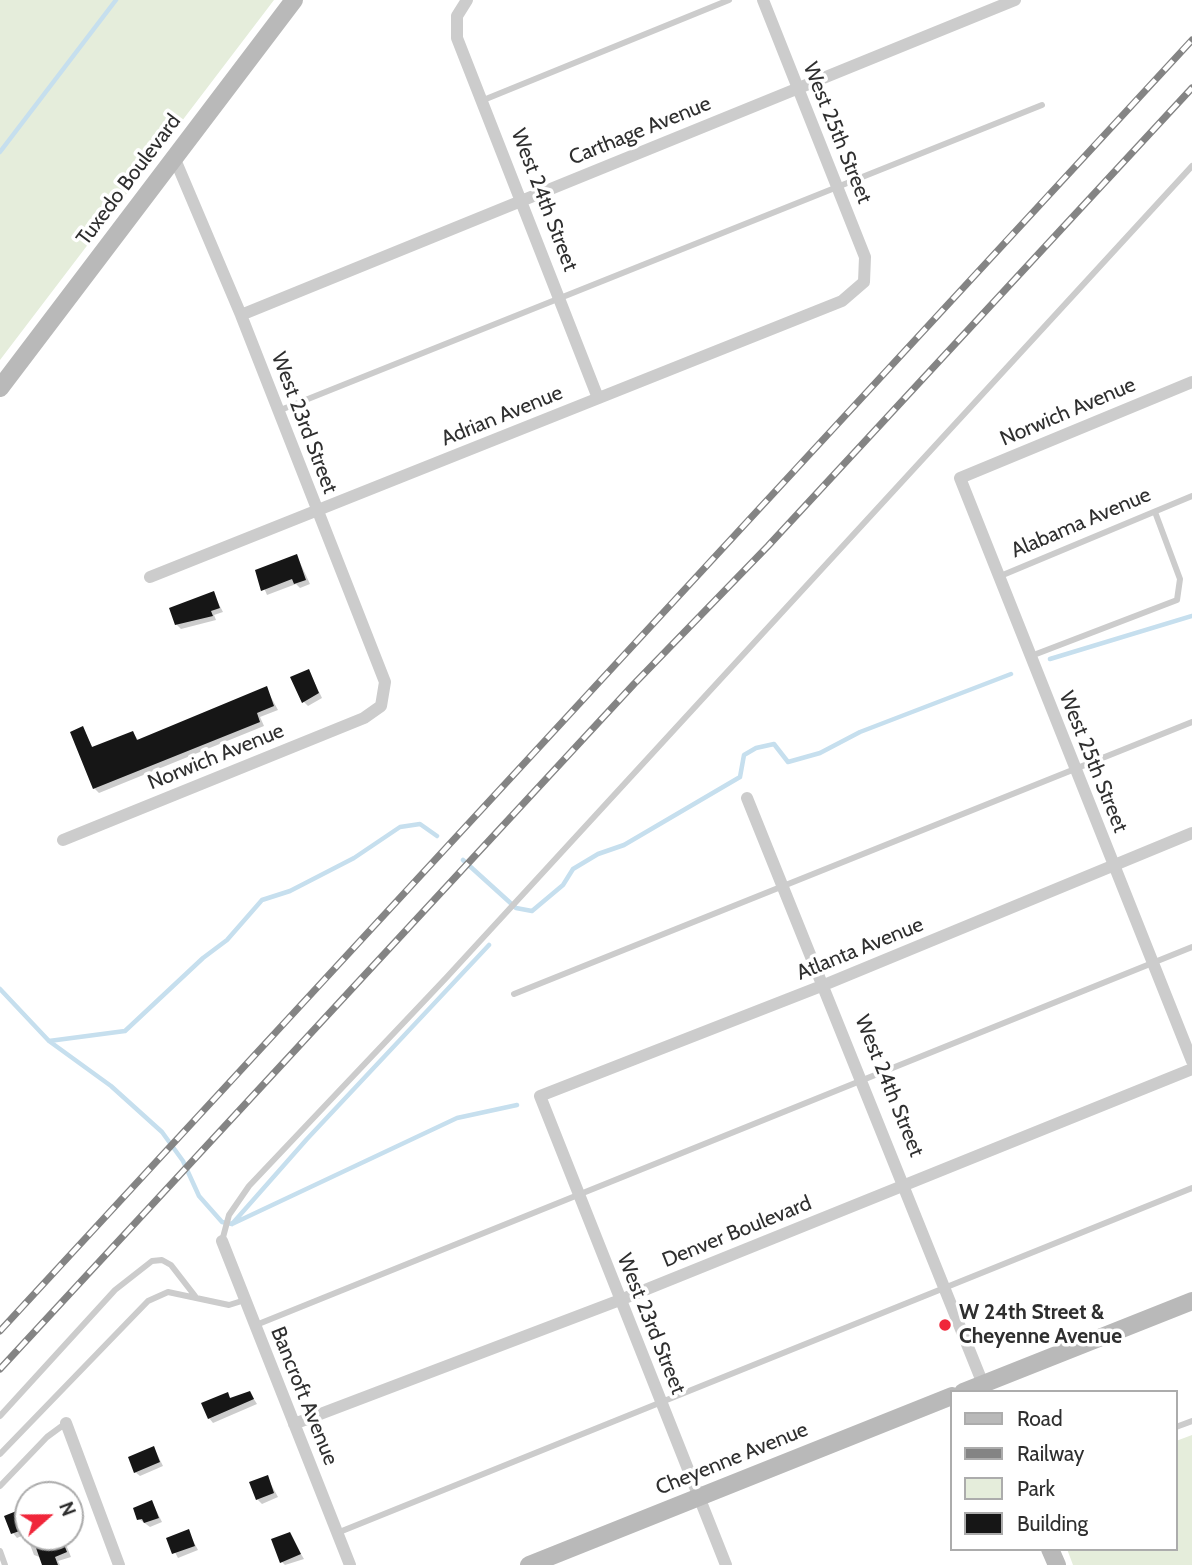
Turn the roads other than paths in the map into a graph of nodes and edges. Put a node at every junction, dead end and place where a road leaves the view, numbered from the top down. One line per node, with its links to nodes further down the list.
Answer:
1 (294, 0): 9 (street, Tuxedo Boulevard)
2 (467, 0): 7 (street, West 24th Street)
3 (729, 0): 7 (lane)
4 (763, 0): 6 (street, West 25th Street)
5 (1015, 0): 6 (street, Carthage Avenue)
6 (798, 87): 11 (street, West 25th Street); 12 (street, Carthage Avenue)
7 (481, 101): 12 (street, West 24th Street)
8 (1042, 105): 11 (lane)
9 (174, 158): 15 (street, West 23rd Street); 17 (street, Tuxedo Boulevard)
10 (1192, 166): 46 (lane)
11 (837, 186): 13 (street, West 25th Street); 14 (lane)
12 (519, 201): 14 (street, West 24th Street); 15 (street, Carthage Avenue)
13 (864, 282): 18 (street, Adrian Avenue)
14 (557, 297): 18 (street, West 24th Street); 19 (lane)
15 (241, 315): 19 (street, West 23rd Street)
16 (1192, 382): 20 (street, Norwich Avenue)
17 (0, 388)
18 (598, 398): 22 (street, Adrian Avenue)
19 (278, 411): 22 (street, West 23rd Street)
20 (960, 478): 24 (street, West 25th Street)
21 (1192, 496): 23 (lane, Alabama Avenue)
22 (317, 512): 25 (street, Adrian Avenue); 27 (street, West 23rd Street)
23 (1155, 512): 24 (lane, Alabama Avenue); 26 (lane)
24 (999, 576): 26 (street, West 25th Street)
25 (150, 577)
26 (1030, 656): 29 (street, West 25th Street)
27 (381, 706): 32 (street, Norwich Avenue)
28 (1192, 722): 29 (lane)
29 (1075, 768): 33 (street, West 25th Street); 34 (lane)
30 (747, 798): 34 (street, West 24th Street)
31 (1192, 833): 33 (street, Atlanta Avenue)
32 (63, 840)
33 (1114, 865): 36 (street, West 25th Street); 37 (street, Atlanta Avenue)
34 (783, 886): 37 (street, West 24th Street); 38 (lane)
35 (1192, 947): 36 (lane)
36 (1153, 963): 39 (street, West 25th Street); 41 (lane)
37 (824, 985): 41 (street, West 24th Street); 42 (street, Atlanta Avenue)
38 (514, 994)
39 (1192, 1060)
40 (1192, 1069): 43 (street, Denver Boulevard)
41 (862, 1082): 43 (street, West 24th Street); 45 (lane)
42 (540, 1096): 45 (street, West 23rd Street)
43 (903, 1185): 47 (street, West 24th Street); 50 (street, Denver Boulevard)
44 (1192, 1188): 47 (lane)
45 (578, 1193): 50 (street, West 23rd Street); 52 (lane)
46 (222, 1241): 49 (street, Bancroft Avenue)
47 (945, 1289): 53 (street, West 24th Street); 55 (lane)
48 (195, 1296): 49 (lane); 56 (lane); 59 (lane)
49 (245, 1300): 52 (street, Bancroft Avenue)
50 (620, 1300): 55 (street, West 23rd Street); 58 (street, Denver Boulevard)
51 (1192, 1301): 53 (street)
52 (255, 1325): 58 (street, Bancroft Avenue)
53 (985, 1388)
54 (950, 1397): 61 (street, Cheyenne Avenue)
55 (661, 1401): 61 (street, West 23rd Street); 62 (lane)
56 (0, 1416)
57 (66, 1423): 60 (lane); 65 (street)
58 (295, 1424): 62 (street, Bancroft Avenue)
59 (0, 1454)
60 (0, 1486)
61 (700, 1495): 67 (street, Cheyenne Avenue); 68 (street, West 23rd Street)
62 (337, 1533): 66 (street, Bancroft Avenue)
63 (0, 1551): 64 (lane)
64 (5, 1565)
65 (119, 1565)
66 (350, 1565)
67 (528, 1565)
68 (726, 1565)

